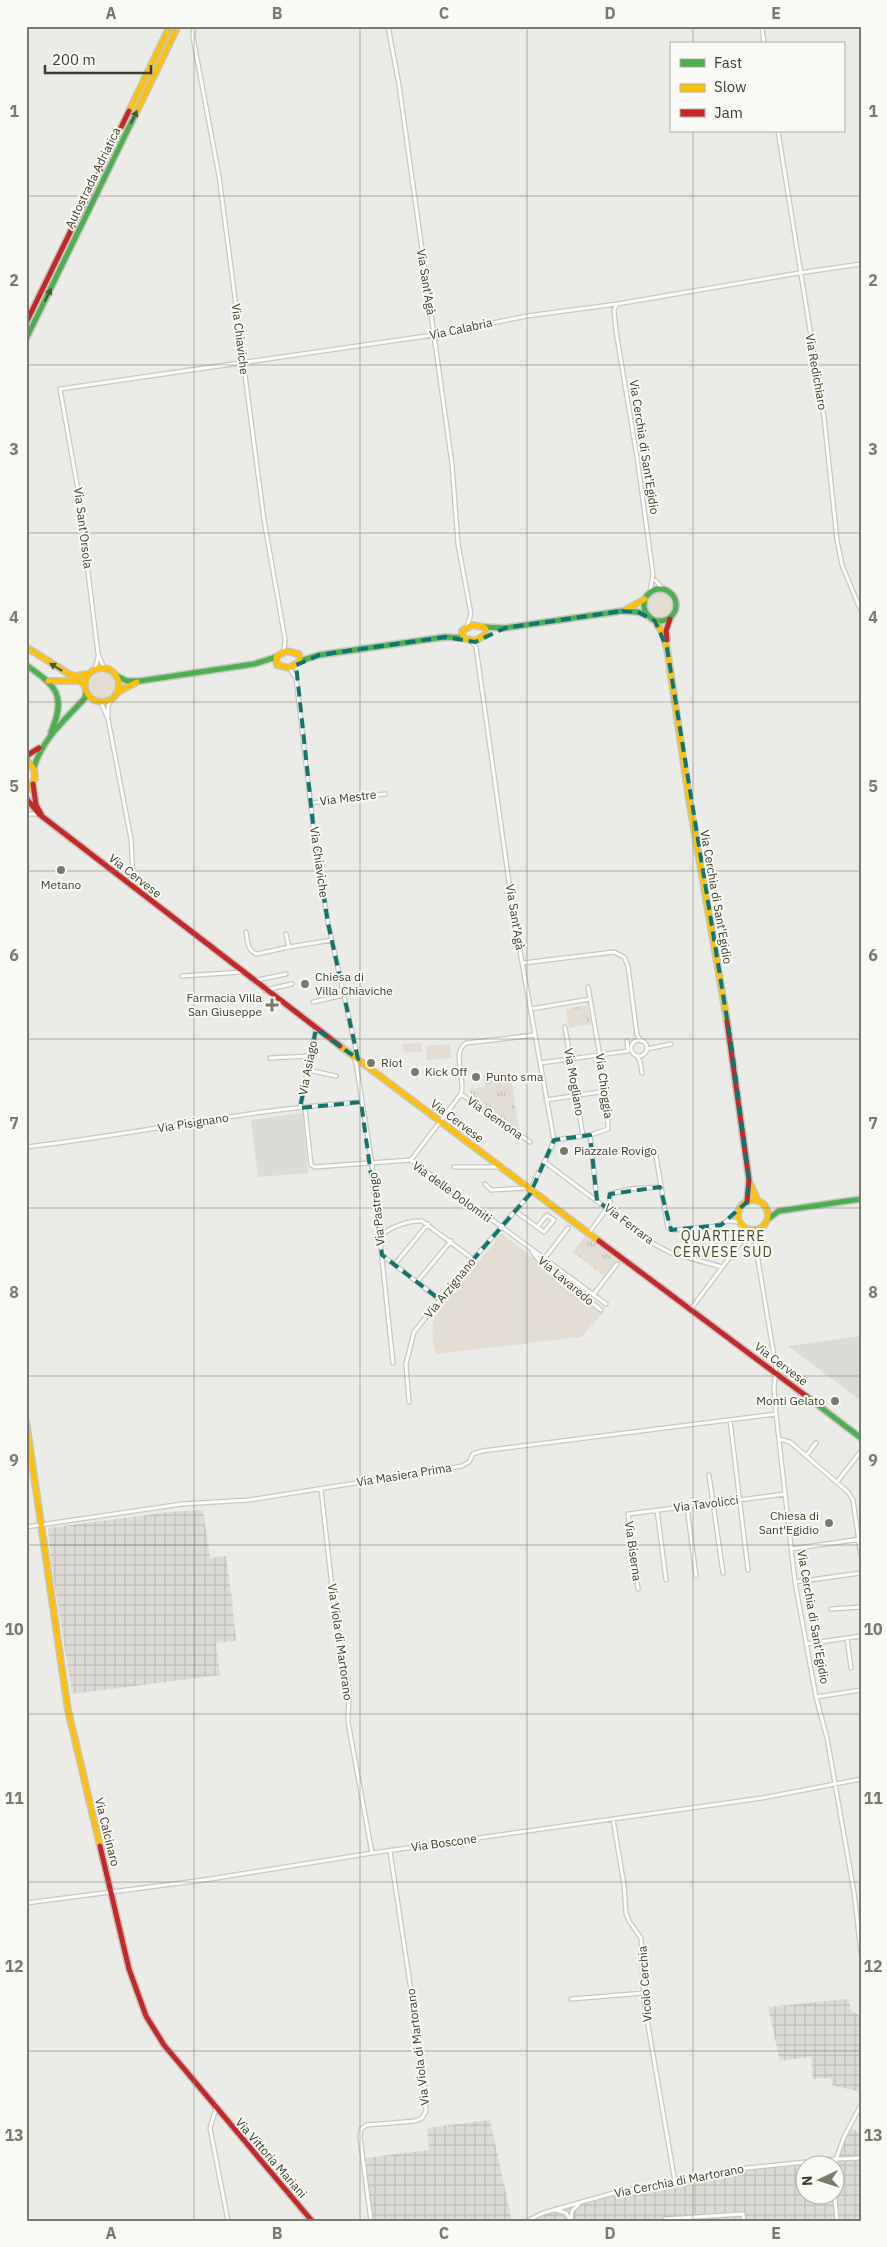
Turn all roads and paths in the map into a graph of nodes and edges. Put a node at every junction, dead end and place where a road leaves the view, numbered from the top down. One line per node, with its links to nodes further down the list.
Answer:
1 (170, 26): 11 (main road, Autostrada Adriatica)
2 (178, 26): 13 (main road, Autostrada Adriatica, one-way to 2)
3 (194, 26): 14 (street, Via Chiaviche)
4 (388, 26): 12 (street, Via Sant'Agà)
5 (762, 26): 6 (street)
6 (764, 42)
7 (778, 132): 9 (street, Via Redichiaro)
8 (861, 264): 9 (street, Via Calabria)
9 (799, 273): 10 (street, Via Calabria); 21 (street, Via Redichiaro)
10 (617, 304): 12 (street, Via Calabria); 16 (street, Via Cerchia di Sant'Egidio)
11 (26, 323)
12 (433, 335): 14 (street, Via Calabria); 22 (street, Via Sant'Agà)
13 (26, 339)
14 (243, 363): 15 (street, Via Calabria); 34 (street, Via Chiaviche)
15 (60, 389): 42 (street, Via Sant'Orsola)
16 (653, 574): 17 (street); 18 (street, Via Cerchia di Sant'Egidio)
17 (663, 590): 18 (main road); 24 (main road)
18 (650, 593): 19 (main road)
19 (646, 598): 20 (main road); 23 (main road)
20 (622, 611): 23 (main road); 29 (main road)
21 (861, 611)
22 (471, 614): 26 (street); 27 (street, Via Sant'Agà)
23 (648, 616): 25 (main road)
24 (670, 618): 25 (main road); 39 (main road)
25 (655, 620): 39 (main road, Via Cerchia di Sant'Egidio)
26 (477, 624): 27 (main road); 28 (main road)
27 (467, 626): 30 (main road)
28 (484, 627): 29 (main road); 31 (main road)
29 (504, 628): 31 (main road)
30 (462, 630): 32 (main road); 33 (main road)
31 (485, 634): 35 (main road)
32 (445, 637): 33 (main road); 44 (main road)
33 (463, 638): 36 (main road)
34 (285, 639): 40 (street); 41 (street, Via Chiaviche)
35 (480, 639): 36 (main road); 38 (street)
36 (471, 641): 38 (street)
37 (26, 647): 53 (main road, one-way to 37)
38 (476, 647): 81 (street, Via Sant'Agà)
39 (667, 648): 134 (main road, Via Cerchia di Sant'Egidio)
40 (291, 651): 41 (main road); 43 (main road)
41 (284, 652): 45 (main road)
42 (98, 654): 50 (street, Via Sant'Orsola); 52 (street)
43 (299, 654): 44 (main road); 46 (main road)
44 (319, 655): 46 (main road)
45 (276, 657): 47 (main road); 49 (main road)
46 (298, 663): 51 (main road); 55 (street)
47 (254, 664): 49 (main road); 57 (main road)
48 (26, 665): 56 (main road)
49 (277, 665): 51 (main road)
50 (104, 668): 52 (main road); 54 (main road)
51 (289, 668): 55 (street, Via Chiaviche)
52 (95, 669): 53 (main road)
53 (88, 674): 58 (main road)
54 (117, 676): 57 (main road); 59 (main road)
55 (296, 678): 72 (street, Via Chiaviche)
56 (48, 681): 58 (main road); 64 (main road)
57 (140, 681): 59 (main road)
58 (86, 689): 61 (main road); 62 (main road)
59 (118, 692): 60 (main road)
60 (111, 700): 61 (main road); 63 (street)
61 (98, 701): 62 (main road); 63 (street)
62 (76, 706): 64 (main road)
63 (108, 719): 76 (street)
64 (51, 732): 65 (main road)
65 (41, 746): 66 (main road); 67 (main road, Via Cervese)
66 (26, 758): 67 (main road)
67 (34, 767): 68 (main road, Via Cervese)
68 (33, 784): 69 (main road); 75 (main road, Via Cervese)
69 (26, 790)
70 (385, 794): 72 (street, Via Mestre)
71 (26, 798): 73 (main road, Via Cervese)
72 (312, 803): 79 (street, Via Chiaviche)
73 (32, 807): 74 (street); 75 (main road, Via Cervese)
74 (27, 814): 75 (street)
75 (41, 816): 76 (main road, Via Cervese)
76 (130, 884): 82 (main road, Via Cervese)
77 (246, 932): 80 (street)
78 (286, 934): 80 (street)
79 (332, 940): 80 (street); 89 (street, Via Chiaviche)
80 (289, 947)
81 (523, 963): 92 (street, Via Sant'Agà); 96 (street)
82 (242, 972): 84 (street); 85 (main road, Via Cervese)
83 (286, 974): 85 (street)
84 (182, 976)
85 (252, 981): 88 (main road, Via Cervese)
86 (292, 984): 88 (street)
87 (588, 987): 90 (street, Via Chioggia)
88 (265, 990): 94 (main road, Via Cervese)
89 (344, 995): 91 (street); 107 (street, Via Chiaviche)
90 (590, 999): 92 (street); 103 (street, Via Chioggia)
91 (313, 1002)
92 (531, 1009): 95 (street, Via Sant'Agà)
93 (565, 1027): 109 (street, Via Mogliano)
94 (316, 1028): 106 (street, Via Asiago); 107 (main road, Via Cervese)
95 (535, 1034): 111 (street, Via Sant'Agà); 116 (street)
96 (637, 1035): 97 (street); 99 (street)
97 (641, 1040): 99 (street); 101 (street)
98 (627, 1041): 102 (street)
99 (634, 1042): 102 (street)
100 (671, 1044): 101 (street)
101 (647, 1047): 105 (street)
102 (630, 1050): 103 (street); 104 (street)
103 (600, 1055): 109 (street); 115 (street, Via Chioggia)
104 (637, 1055): 105 (street); 110 (street)
105 (643, 1055): 110 (street)
106 (310, 1056): 108 (street); 112 (street, Via Asiago)
107 (355, 1057): 119 (street, Via Pastrengo); 122 (main road, Via Cervese)
108 (270, 1058)
109 (570, 1059): 111 (street); 117 (street, Via Mogliano)
110 (640, 1060): 113 (street)
111 (540, 1063): 118 (street, Via Sant'Agà)
112 (308, 1070): 114 (street); 120 (street, Via Asiago)
113 (642, 1073)
114 (336, 1076)
115 (606, 1091): 117 (street); 123 (street, Via Chioggia)
116 (461, 1094): 122 (street); 126 (street, Via Gemona)
117 (576, 1096): 118 (street); 124 (street, Via Mogliano)
118 (546, 1100): 125 (street, Via Sant'Agà)
119 (361, 1102): 121 (street, Via Pisignano); 131 (street, Via Pastrengo)
120 (300, 1108): 121 (street, Via Pisignano); 127 (street, Via Pisignano)
121 (305, 1108): 131 (street, Via delle Dolomiti)
122 (440, 1121): 129 (street); 133 (main road, Via Cervese)
123 (590, 1135): 124 (street, Via Chioggia); 139 (street)
124 (583, 1136): 125 (street, Via Chioggia)
125 (554, 1140): 130 (street)
126 (530, 1142)
127 (26, 1146)
128 (655, 1150): 136 (street)
129 (411, 1160): 131 (street, Via delle Dolomiti); 153 (street, Via delle Dolomiti)
130 (546, 1163): 137 (street); 139 (street, Via Ferrara)
131 (372, 1164): 158 (street, Via Pastrengo)
132 (454, 1167): 133 (street)
133 (501, 1167): 137 (main road, Via Cervese)
134 (749, 1180): 140 (main road); 141 (main road)
135 (485, 1184): 137 (street)
136 (660, 1187): 144 (street); 148 (street)
137 (529, 1189): 145 (street, Via Arzignano); 156 (main road, Via Cervese)
138 (861, 1199): 146 (main road)
139 (597, 1201): 144 (street, Via Ferrara)
140 (758, 1201): 141 (main road); 142 (main road)
141 (747, 1202): 143 (main road)
142 (765, 1206): 146 (main road); 147 (main road)
143 (741, 1207): 148 (street); 149 (main road)
144 (607, 1208): 156 (street); 166 (street, Via Ferrara)
145 (515, 1211): 152 (street); 153 (street, Via Arzignano)
146 (778, 1211): 147 (main road)
147 (768, 1219): 151 (main road)
148 (727, 1221): 149 (street)
149 (740, 1222): 155 (main road); 157 (street)
150 (428, 1224): 158 (street); 159 (street); 164 (street)
151 (763, 1226): 155 (main road); 174 (street, Via Cerchia di Sant'Egidio)
152 (537, 1227): 152 (street)
153 (501, 1228): 160 (street, Via Lavaredo); 163 (street, Via Arzignano)
154 (568, 1228): 162 (street)
155 (751, 1229): 157 (street)
156 (588, 1234): 171 (main road, Via Cervese)
157 (743, 1235): 166 (street)
158 (380, 1237): 161 (street, Via Pastrengo)
159 (451, 1241): 163 (street); 167 (street)
160 (532, 1251): 162 (street, Via Lavaredo); 172 (street, Via Lavaredo)
161 (382, 1255): 164 (street); 173 (street, Via Pastrengo)
162 (545, 1258): 168 (street, Via Lavaredo)
163 (473, 1259): 169 (street, Via Arzignano)
164 (396, 1264): 167 (street)
165 (616, 1264): 168 (street)
166 (722, 1267): 171 (street)
167 (417, 1282): 169 (street)
168 (593, 1295): 170 (street, Via Lavaredo)
169 (439, 1299): 175 (street, Via Arzignano)
170 (606, 1304)
171 (691, 1309): 174 (main road, Via Cervese)
172 (601, 1310)
173 (393, 1363)
174 (776, 1373): 176 (street, Via Cerchia di Sant'Egidio); 179 (main road, Via Cervese)
175 (409, 1402)
176 (776, 1414): 177 (street, Via Masiera Prima); 180 (street, Via Cerchia di Sant'Egidio)
177 (730, 1420): 186 (street, Via Masiera Prima); 188 (street)
178 (26, 1421): 193 (main road, Via Calcinaro)
179 (861, 1438)
180 (779, 1439): 183 (street); 187 (street, Via Cerchia di Sant'Egidio)
181 (816, 1443): 183 (street)
182 (861, 1451): 185 (street)
183 (806, 1456): 185 (street)
184 (709, 1475): 189 (street)
185 (837, 1482): 195 (street)
186 (321, 1489): 193 (street, Via Masiera Prima); 217 (street, Via Viola di Martorano)
187 (785, 1494): 188 (street, Via Tavolicci); 196 (street, Via Cerchia di Sant'Egidio)
188 (739, 1500): 189 (street, Via Tavolicci); 198 (street)
189 (713, 1504): 190 (street, Via Tavolicci); 199 (street)
190 (687, 1507): 191 (street, Via Tavolicci); 201 (street)
191 (657, 1510): 192 (street, Via Tavolicci); 202 (street)
192 (628, 1514): 204 (street, Via Biserna)
193 (41, 1524): 194 (street, Via Masiera Prima); 218 (main road, Via Calcinaro)
194 (26, 1527)
195 (860, 1540): 196 (street); 197 (street)
196 (791, 1549): 203 (street, Via Cerchia di Sant'Egidio)
197 (861, 1556)
198 (748, 1570)
199 (723, 1572)
200 (861, 1573): 203 (street)
201 (696, 1576)
202 (666, 1580)
203 (795, 1582): 209 (street, Via Cerchia di Sant'Egidio)
204 (638, 1589)
205 (861, 1607): 206 (street)
206 (831, 1609)
207 (861, 1636): 208 (street)
208 (847, 1638): 209 (street); 210 (street)
209 (806, 1644): 212 (street, Via Cerchia di Sant'Egidio)
210 (851, 1668)
211 (861, 1690): 212 (street)
212 (816, 1697): 214 (street, Via Cerchia di Sant'Egidio)
213 (861, 1779): 214 (street, Via Boscone)
214 (835, 1783): 215 (street, Via Boscone); 220 (street, Via Cerchia di Sant'Egidio)
215 (613, 1819): 216 (street, Via Boscone); 221 (street, Vicolo Cerchia)
216 (390, 1851): 217 (street, Via Boscone); 239 (street, Via Viola di Martorano)
217 (372, 1853): 218 (street, Via Boscone)
218 (111, 1891): 219 (street, Via Boscone); 224 (main road, Via Calcinaro)
219 (26, 1903)
220 (861, 1953)
221 (644, 1993): 222 (street); 229 (street, Vicolo Cerchia)
222 (571, 1999)
223 (861, 2105): 225 (street)
224 (216, 2108): 236 (main road, Via Vittoria Mariani); 238 (street)
225 (837, 2154)
226 (861, 2158): 227 (street, Via Cerchia di Martorano)
227 (844, 2159)
228 (794, 2163): 229 (street, Via Cerchia di Martorano)
229 (675, 2182): 230 (street, Via Cerchia di Martorano)
230 (581, 2203): 232 (street, Via Cerchia di Martorano); 235 (street)
231 (836, 2204): 243 (street)
232 (567, 2206): 233 (street, Via Cerchia di Martorano); 234 (street); 235 (street)
233 (554, 2210): 234 (street); 240 (street, Via Cerchia di Martorano)
234 (566, 2213): 235 (street)
235 (571, 2214)
236 (311, 2220)
237 (667, 2220): 241 (street); 242 (street)
238 (228, 2221)
239 (371, 2221)
240 (527, 2221)
241 (660, 2221)
242 (744, 2221)
243 (837, 2221)

